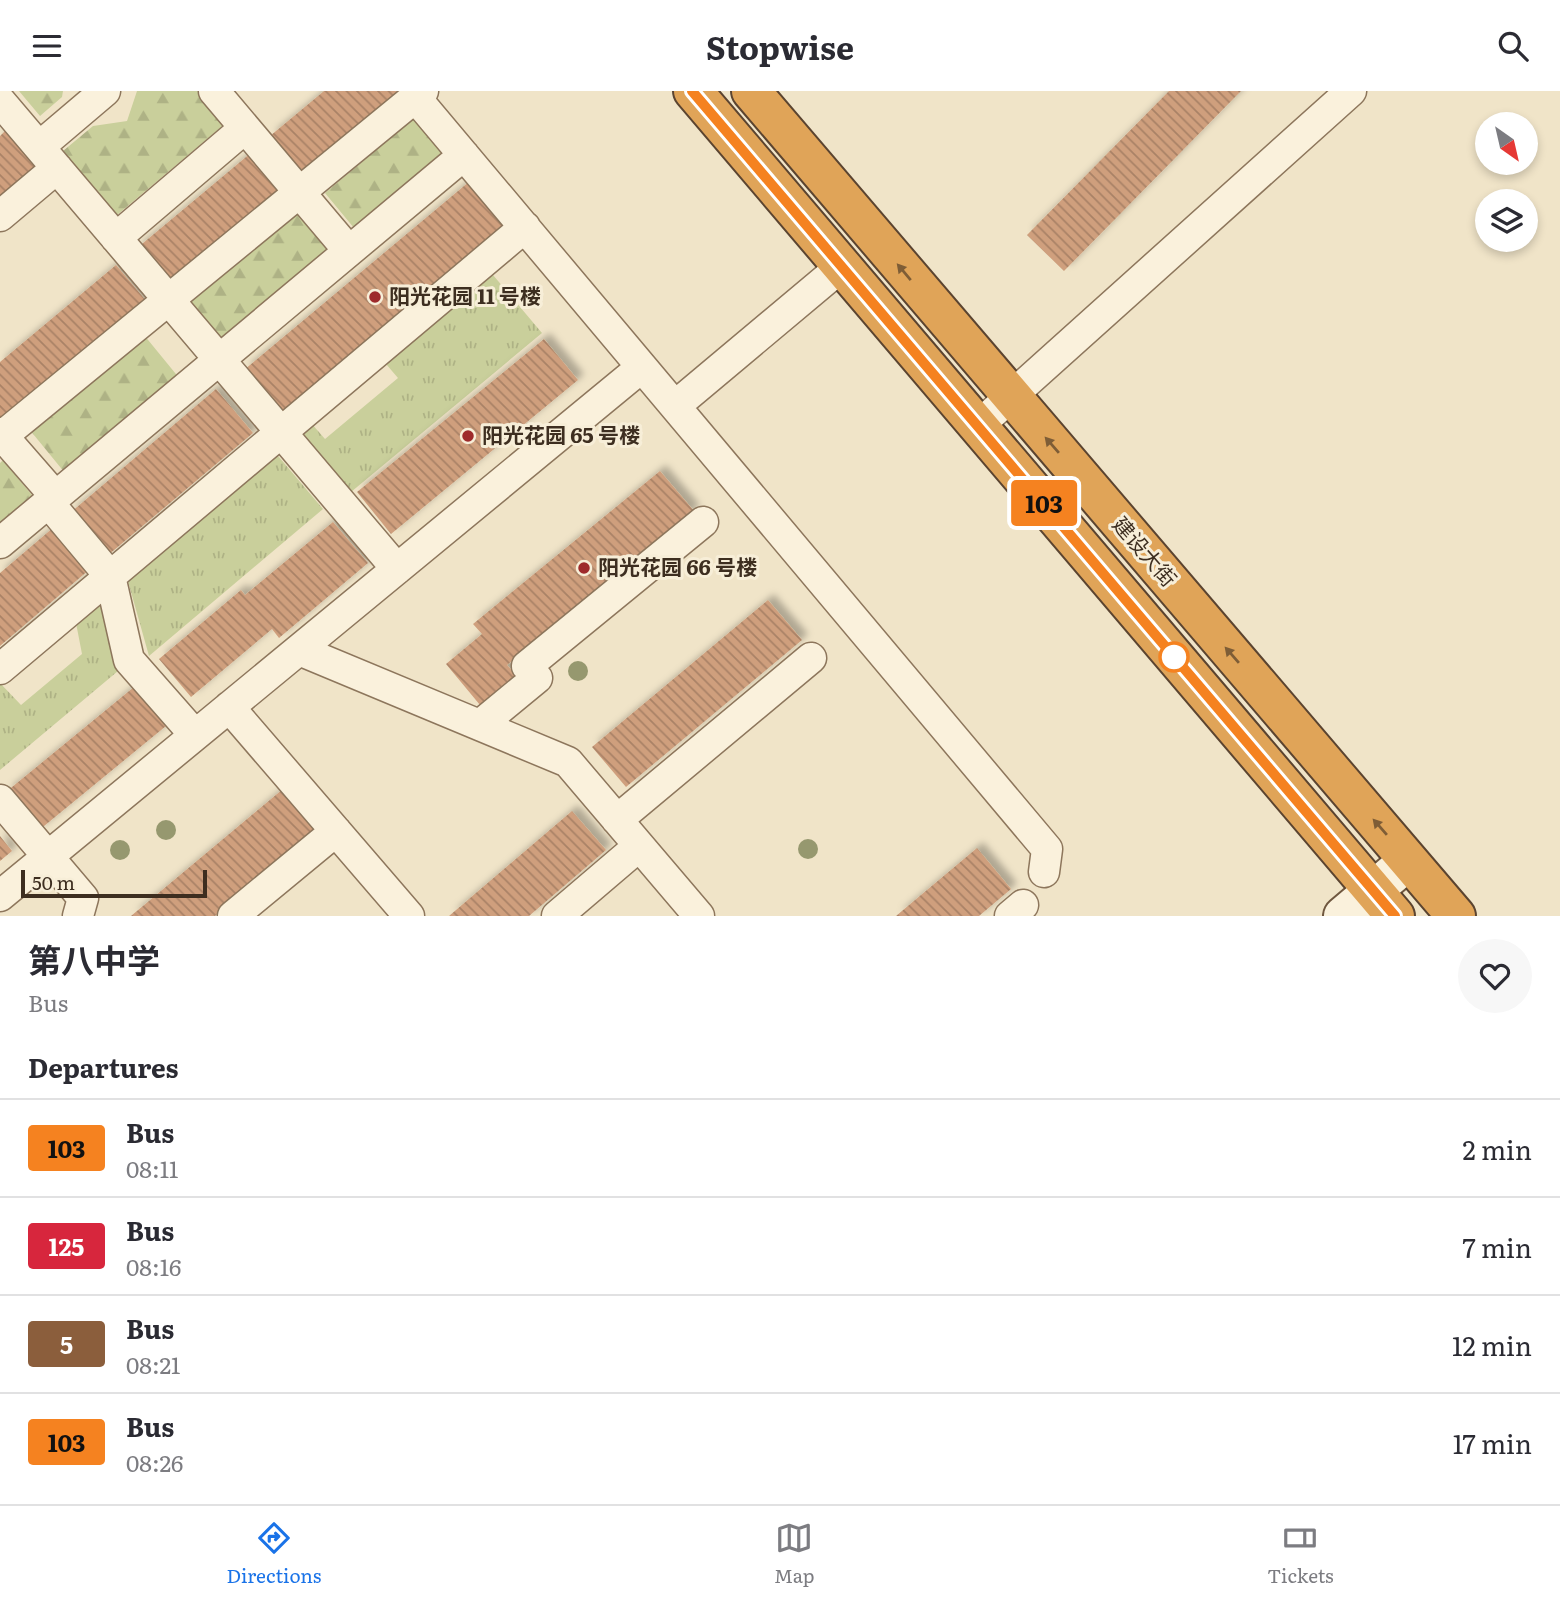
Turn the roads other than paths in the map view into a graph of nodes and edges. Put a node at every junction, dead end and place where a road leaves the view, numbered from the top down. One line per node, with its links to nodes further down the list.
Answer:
1 (105, 91): 10 (street)
2 (214, 91): 8 (street)
3 (692, 91): 16 (highway)
4 (751, 91): 20 (highway, 建设大街, one-way to 4)
5 (1352, 91): 20 (street)
6 (419, 94): 9 (street); 11 (street)
7 (0, 101): 10 (street)
8 (245, 128): 11 (street); 14 (street)
9 (464, 155): 13 (street); 15 (street)
10 (48, 157): 12 (street); 14 (street)
11 (300, 192): 15 (street); 17 (street)
12 (0, 216)
13 (525, 227): 19 (street); 23 (street)
14 (116, 238): 17 (street)
15 (349, 251): 18 (street)
16 (842, 266): 21 (street); 22 (highway)
17 (169, 300): 18 (street); 24 (street)
18 (219, 360): 23 (street); 25 (street)
19 (642, 367): 21 (street); 28 (street)
20 (1010, 396): 22 (street); 41 (highway, 建设大街, one-way to 20)
21 (675, 405): 42 (street)
22 (978, 426): 44 (highway)
23 (281, 432): 28 (street); 29 (street)
24 (1, 436): 25 (street)
25 (52, 499): 27 (street); 29 (street)
26 (703, 522): 34 (street)
27 (0, 543)
28 (397, 569): 30 (street)
29 (110, 576): 32 (street); 35 (street)
30 (299, 650): 33 (street); 34 (street)
31 (811, 658): 37 (street)
32 (0, 669)
33 (229, 707): 35 (street); 38 (street)
34 (480, 725): 37 (street)
35 (195, 735): 40 (street)
36 (0, 800): 40 (street)
37 (617, 820): 39 (street)
38 (336, 831): 46 (street); 47 (street)
39 (639, 846): 48 (street); 49 (street)
40 (48, 857): 43 (street); 45 (street)
41 (1408, 861): 44 (street); 51 (highway, 建设大街)
42 (1044, 872)
43 (0, 896)
44 (1383, 903): 50 (street)
45 (78, 916)
46 (233, 916)
47 (409, 916)
48 (558, 916)
49 (699, 916)
50 (1343, 916)
51 (1457, 916)

